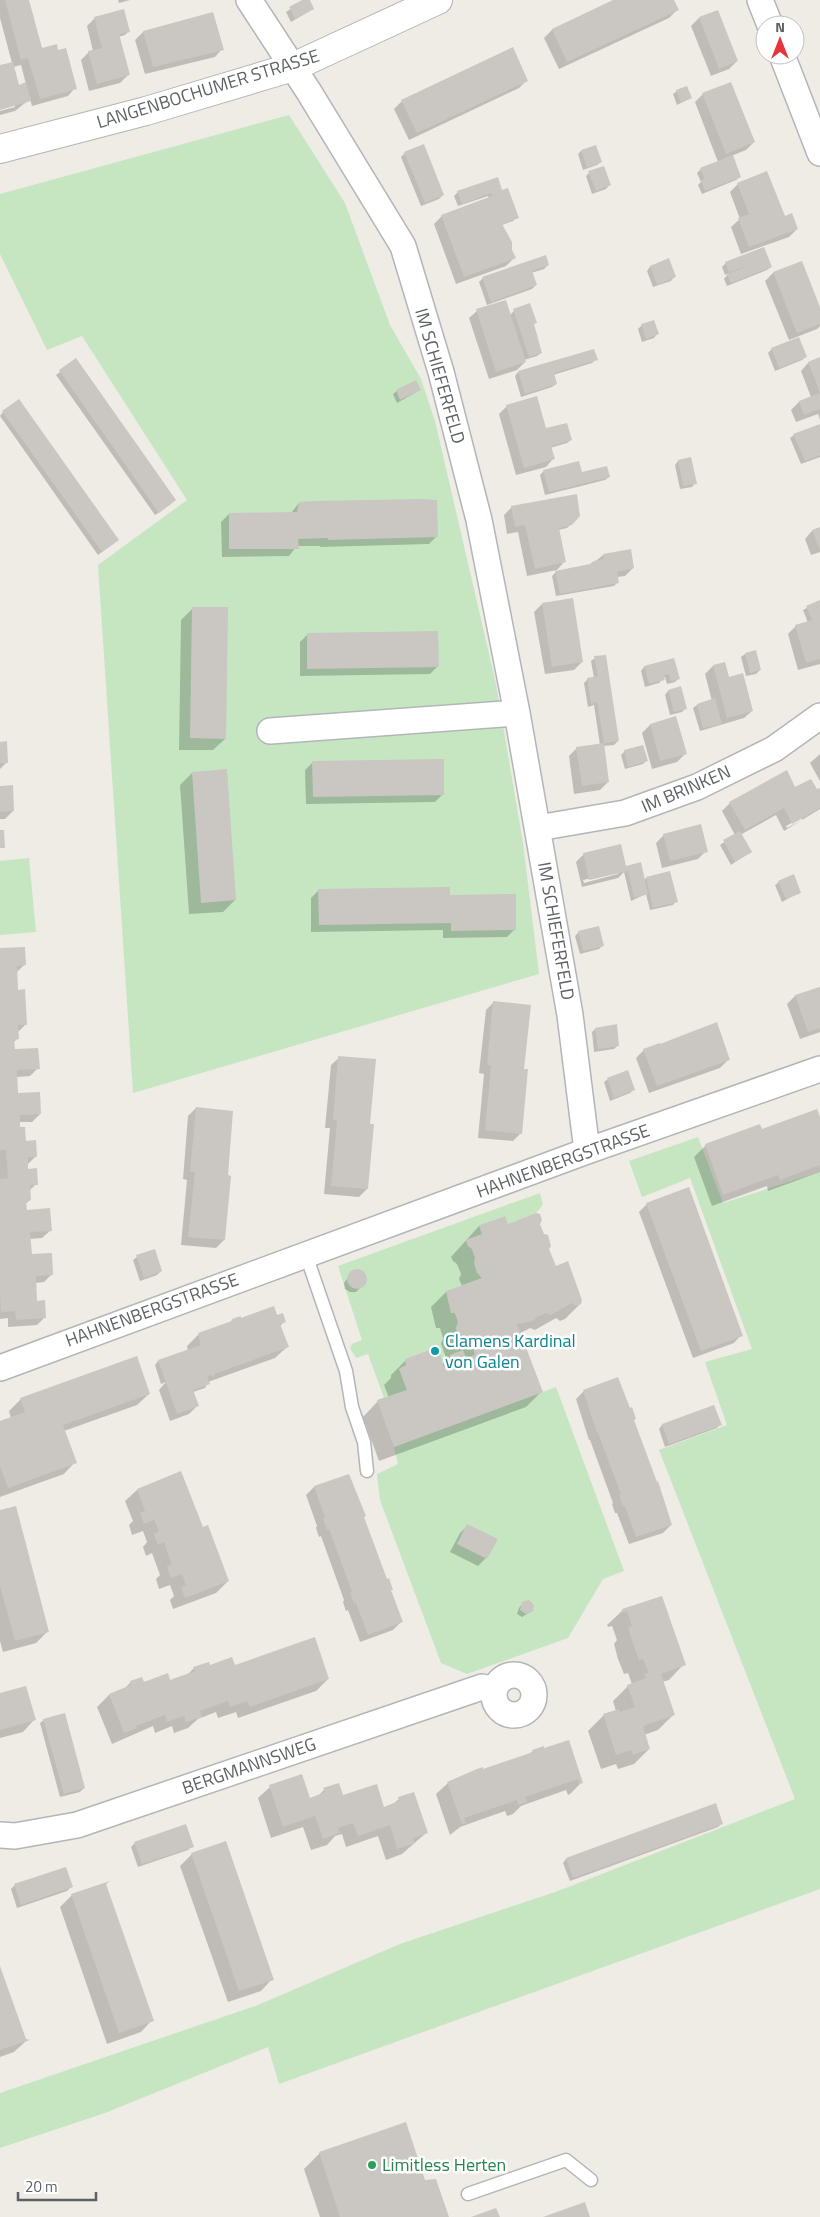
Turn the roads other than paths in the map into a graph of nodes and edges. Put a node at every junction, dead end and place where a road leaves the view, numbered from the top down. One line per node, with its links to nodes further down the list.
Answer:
1 (249, 0): 6 (street, IM SCHIEFERFELD)
2 (438, 0): 6 (street, LANGENBOCHUMER STRASSE)
3 (760, 0): 4 (street)
4 (766, 15)
5 (786, 65): 8 (street)
6 (293, 66): 7 (street, LANGENBOCHUMER STRASSE); 9 (street, IM SCHIEFERFELD)
7 (0, 150)
8 (820, 153)
9 (517, 713): 11 (street); 12 (street, IM SCHIEFERFELD)
10 (820, 716): 12 (street, IM BRINKEN)
11 (270, 731)
12 (538, 828): 14 (street, IM SCHIEFERFELD)
13 (820, 1068): 14 (street, HAHNENBERGSTRASSE)
14 (587, 1151): 15 (street, HAHNENBERGSTRASSE)
15 (306, 1256): 16 (street, HAHNENBERGSTRASSE); 17 (lane)
16 (0, 1368)
17 (367, 1470)
18 (494, 1690): 19 (street, BERGMANNSWEG)
19 (0, 1835)
20 (591, 2180): 21 (lane)
21 (468, 2194)

